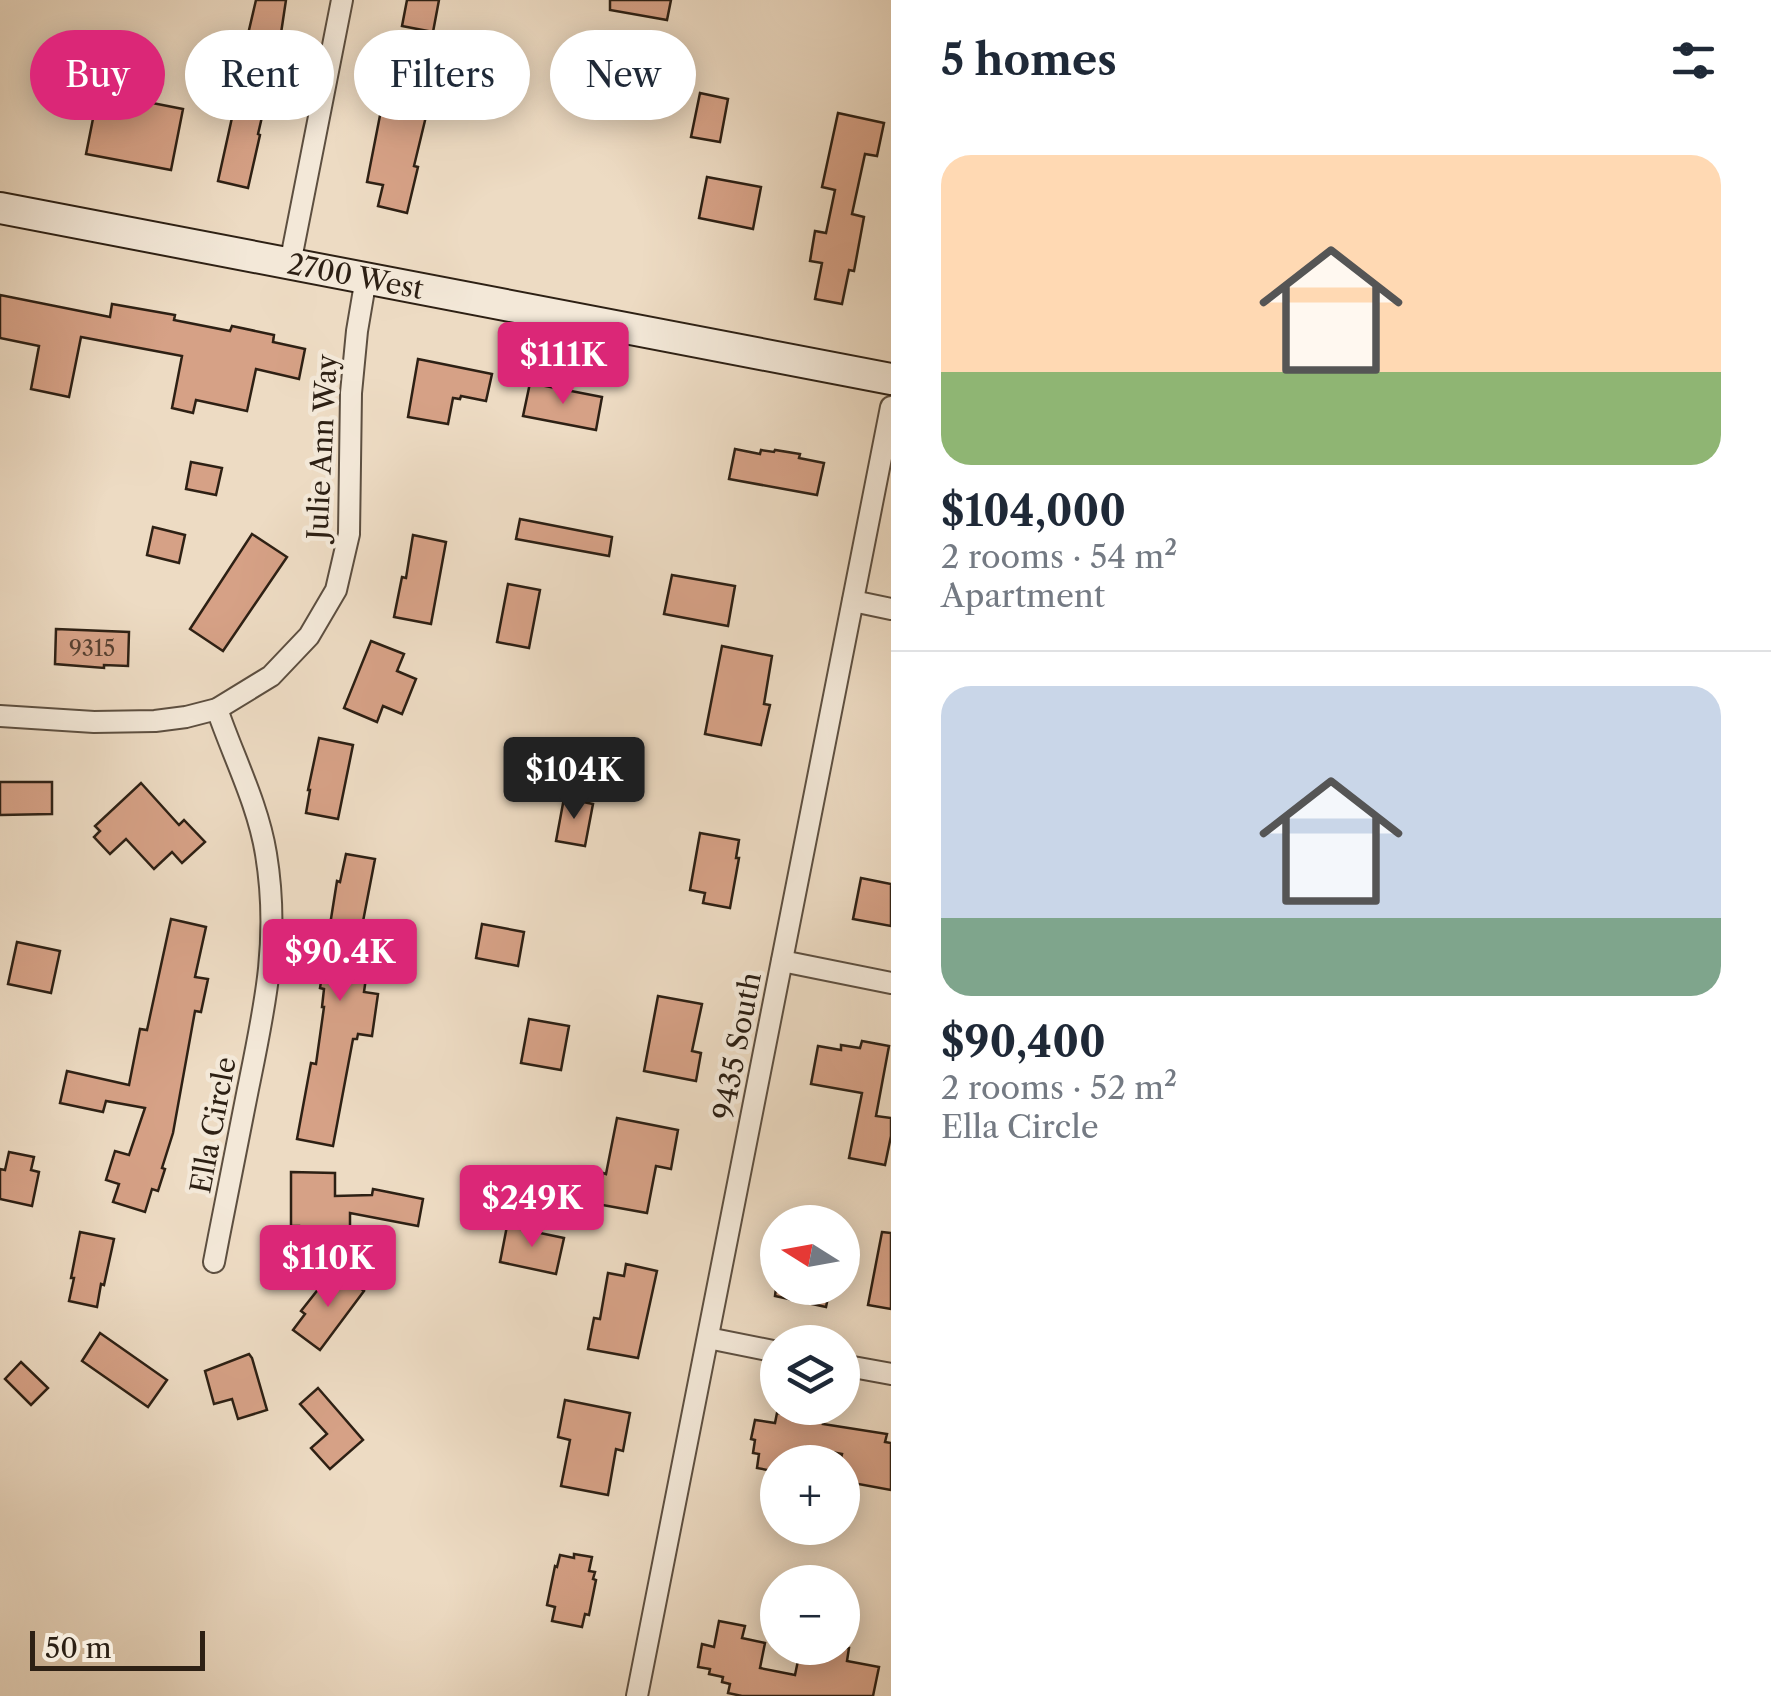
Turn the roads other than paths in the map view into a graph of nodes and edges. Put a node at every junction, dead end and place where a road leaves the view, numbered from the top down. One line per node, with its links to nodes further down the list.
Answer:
1 (342, 0): 3 (street)
2 (0, 208): 3 (main road, 2700 West)
3 (290, 264): 4 (main road, 2700 West)
4 (366, 278): 5 (main road, 2700 West); 9 (street, Julie Ann Way)
5 (891, 379)
6 (891, 408): 7 (street, 9435 South)
7 (853, 601): 8 (street); 11 (street, 9435 South)
8 (891, 609)
9 (217, 709): 10 (street, Julie Ann Way); 13 (street, Ella Circle)
10 (0, 716)
11 (782, 961): 12 (street); 14 (street, 9435 South)
12 (891, 983)
13 (214, 1262)
14 (708, 1338): 15 (street); 18 (street, 9435 South)
15 (760, 1348)
16 (860, 1368): 17 (street)
17 (891, 1374)
18 (638, 1696)

